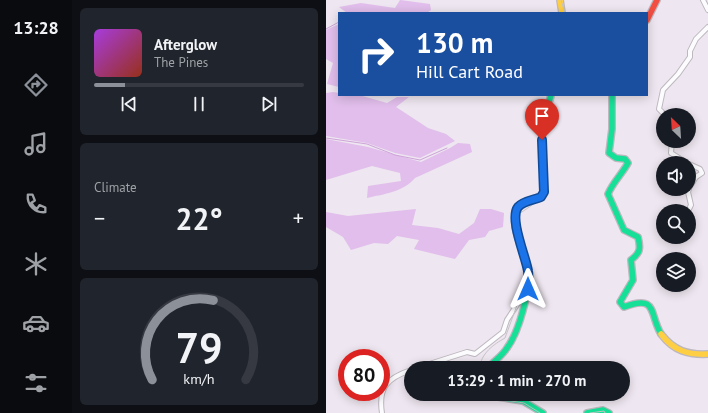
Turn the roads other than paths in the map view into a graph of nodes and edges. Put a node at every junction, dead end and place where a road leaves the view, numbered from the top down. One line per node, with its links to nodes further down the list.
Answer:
1 (560, 0): 5 (main road)
2 (657, 0): 6 (main road)
3 (703, 0): 4 (street)
4 (708, 10)
5 (562, 12)
6 (648, 18)
7 (708, 27): 10 (street)
8 (551, 96): 15 (main road)
9 (612, 96): 16 (main road)
10 (658, 108)
11 (671, 148): 12 (street)
12 (676, 156)
13 (696, 167): 14 (street)
14 (696, 177)
15 (528, 289): 17 (street); 18 (main road)
16 (708, 354)
17 (439, 361)
18 (495, 361)
19 (404, 373): 21 (street)
20 (524, 401): 22 (main road)
21 (382, 413)
22 (543, 413)
23 (587, 413): 24 (main road)
24 (609, 413)

